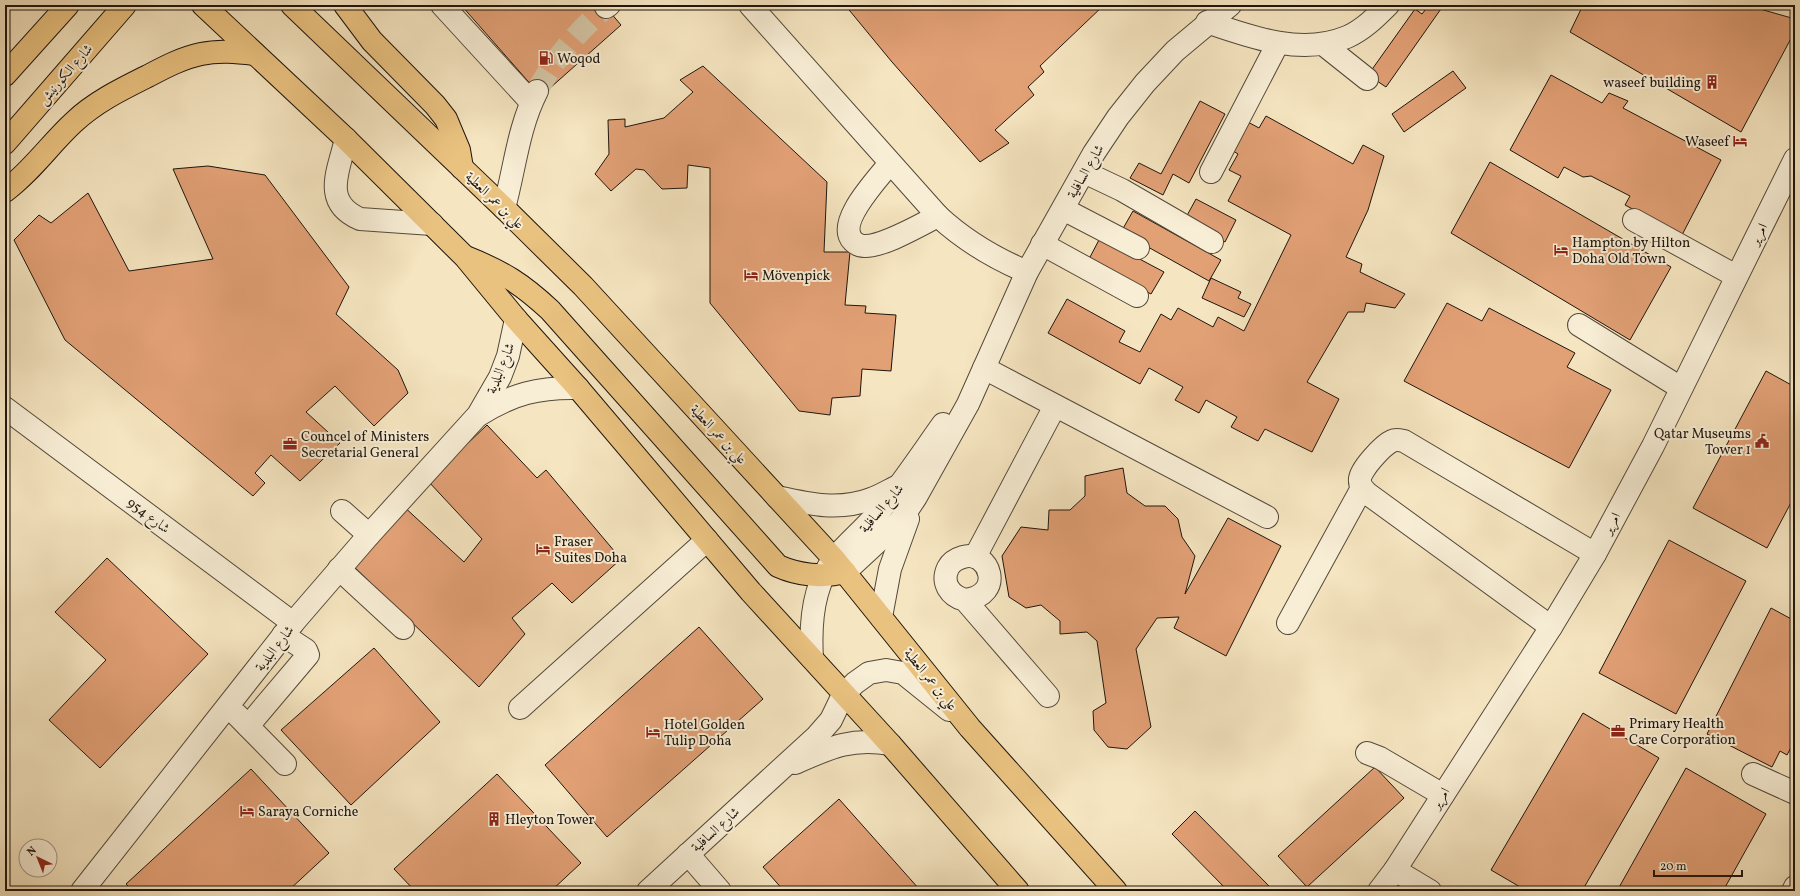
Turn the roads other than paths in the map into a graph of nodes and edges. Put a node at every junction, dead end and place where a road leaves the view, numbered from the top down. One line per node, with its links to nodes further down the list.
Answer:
1 (68, 5): 14 (main road)
2 (125, 5): 17 (main road, شارع الكورنيش)
3 (203, 5): 13 (main road)
4 (292, 5): 20 (main road, علي بن عمر العطية)
5 (345, 5): 20 (main road)
6 (442, 5): 24 (street)
7 (750, 5): 19 (street)
8 (1230, 5): 10 (street, شارع السافلية)
9 (1388, 5): 12 (street)
10 (1207, 22): 11 (street); 21 (street, شارع السافلية)
11 (1278, 43): 12 (street); 22 (street)
12 (1323, 44): 15 (street)
13 (255, 54): 16 (main road); 23 (main road)
14 (5, 75)
15 (1367, 79)
16 (346, 139): 28 (main road); 28 (street)
17 (5, 143)
18 (1795, 158): 34 (street, امرير)
19 (890, 163): 26 (street); 26 (street)
20 (462, 168): 24 (main road, علي بن عمر العطية)
21 (1084, 172): 25 (street, شارع السافلية); 29 (street)
22 (1211, 172)
23 (5, 191)
24 (504, 208): 46 (main road, علي بن عمر العطية)
25 (1063, 210): 30 (street, شارع السافلية); 31 (street)
26 (938, 216): 33 (street)
27 (1634, 220): 34 (street)
28 (432, 224): 32 (main road)
29 (1212, 242)
30 (1042, 244): 33 (street, شارع السافلية); 35 (street)
31 (1138, 248)
32 (465, 257): 36 (main road); 54 (main road)
33 (1027, 272): 38 (street, شارع السافلية)
34 (1736, 276): 40 (street, امرير)
35 (1137, 296)
36 (516, 319): 39 (main road); 43 (street, شارع البلدية)
37 (1579, 325): 40 (street)
38 (984, 368): 41 (street); 45 (street, شارع السافلية)
39 (578, 388): 43 (street, شارع البلدية); 50 (main road)
40 (1681, 388): 51 (street, امرير)
41 (1055, 406): 48 (street); 52 (street)
42 (5, 408): 60 (street, شارع 954)
43 (478, 415): 49 (street, شارع البلدية)
44 (1362, 488): 51 (street); 57 (street); 58 (street)
45 (909, 490): 46 (street); 54 (street, شارع السافلية); 56 (street)
46 (777, 497): 54 (main road, علي بن عمر العطية)
47 (342, 511): 49 (street)
48 (1267, 517)
49 (369, 535): 53 (street, شارع البلدية)
50 (707, 540): 61 (main road); 65 (street)
51 (1595, 554): 58 (street, امرير)
52 (975, 557): 55 (street); 55 (street)
53 (339, 569): 59 (street); 60 (street, شارع البلدية)
54 (834, 569): 56 (main road, علي بن عمر العطية); 61 (street, شارع السافلية)
55 (965, 600): 63 (street)
56 (881, 617): 67 (main road, علي بن عمر العطية)
57 (1288, 623)
58 (1551, 627): 74 (street, امرير)
59 (403, 628)
60 (288, 629): 64 (street, شارع البلدية); 66 (street, شارع 954)
61 (812, 658): 62 (main road)
62 (843, 694): 67 (street, شارع السافلية); 68 (main road); 71 (street, شارع السافلية)
63 (1048, 696)
64 (227, 707): 66 (street); 78 (street, شارع البلدية)
65 (520, 708)
66 (248, 726): 70 (street)
67 (970, 728): 82 (main road, علي بن عمر العطية)
68 (890, 744): 71 (street, شارع السافلية); 81 (main road)
69 (1367, 753): 74 (street)
70 (285, 764)
71 (783, 769): 75 (street, شارع السافلية)
72 (1753, 774): 73 (street)
73 (1795, 793)
74 (1443, 794): 76 (street, امرير)
75 (688, 854): 79 (street, شارع السافلية); 80 (street)
76 (1395, 870): 83 (street, امرير); 84 (street)
77 (1795, 888): 85 (street)
78 (82, 891)
79 (648, 891)
80 (720, 891)
81 (1018, 891)
82 (1116, 891)
83 (1379, 891)
84 (1430, 891)
85 (1793, 891)

